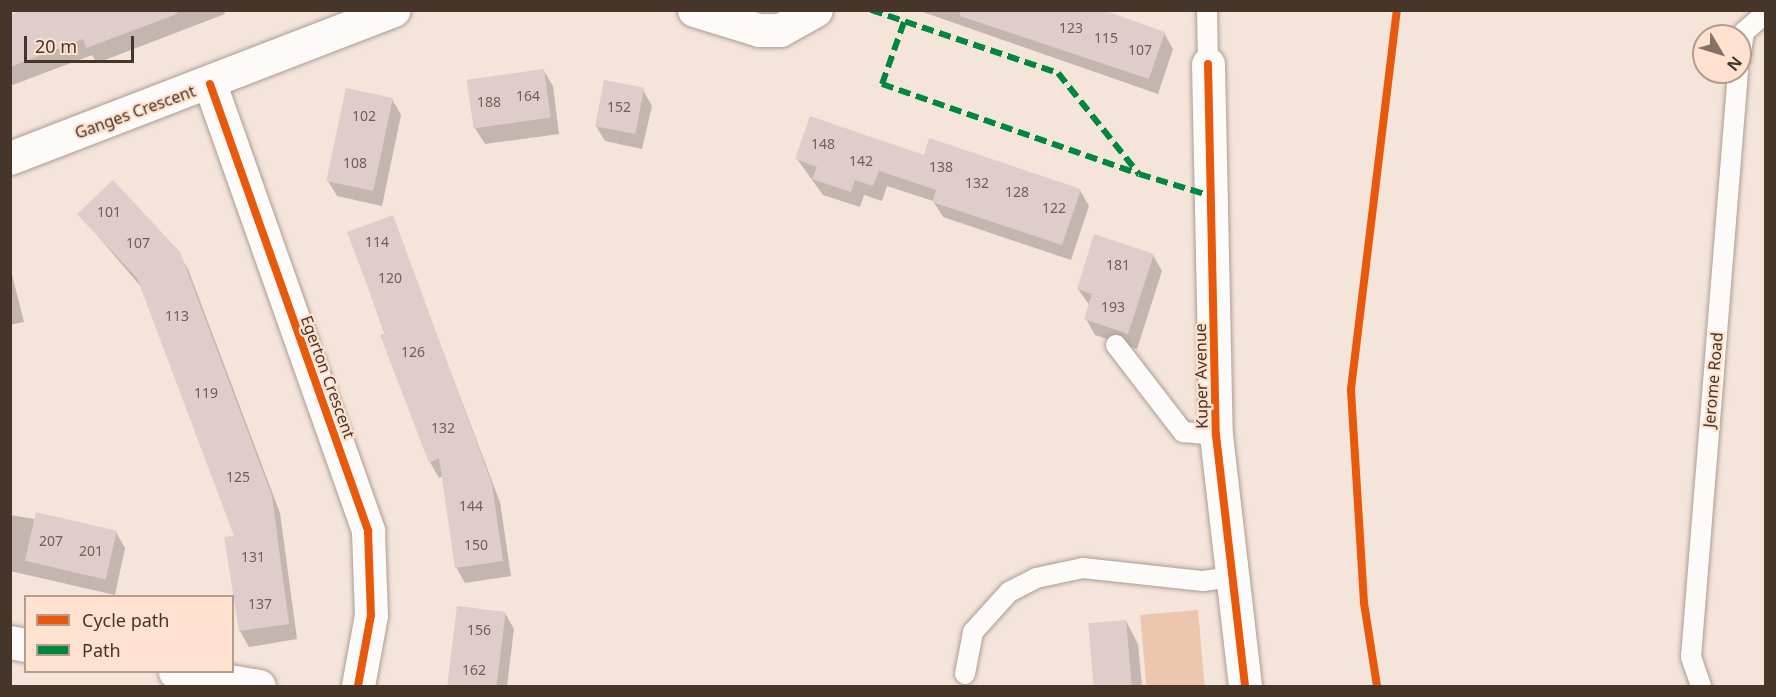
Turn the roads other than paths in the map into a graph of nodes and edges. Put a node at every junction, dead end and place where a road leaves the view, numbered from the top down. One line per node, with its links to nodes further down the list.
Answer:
1 (393, 10): 8 (street, Ganges Crescent)
2 (694, 10): 5 (street)
3 (1207, 10): 7 (lane)
4 (1766, 13): 6 (lane)
5 (807, 17)
6 (1752, 25)
7 (1208, 64): 12 (street, Kuper Avenue)
8 (210, 84): 10 (street, Ganges Crescent); 17 (street, Egerton Crescent)
9 (1737, 84): 19 (lane, Jerome Road)
10 (10, 158)
11 (1116, 345): 12 (lane)
12 (1216, 435): 13 (street, Kuper Avenue)
13 (1231, 578): 15 (lane); 18 (street, Kuper Avenue)
14 (181, 673): 16 (street)
15 (965, 674)
16 (259, 687)
17 (358, 687)
18 (1245, 687)
19 (1701, 687)

